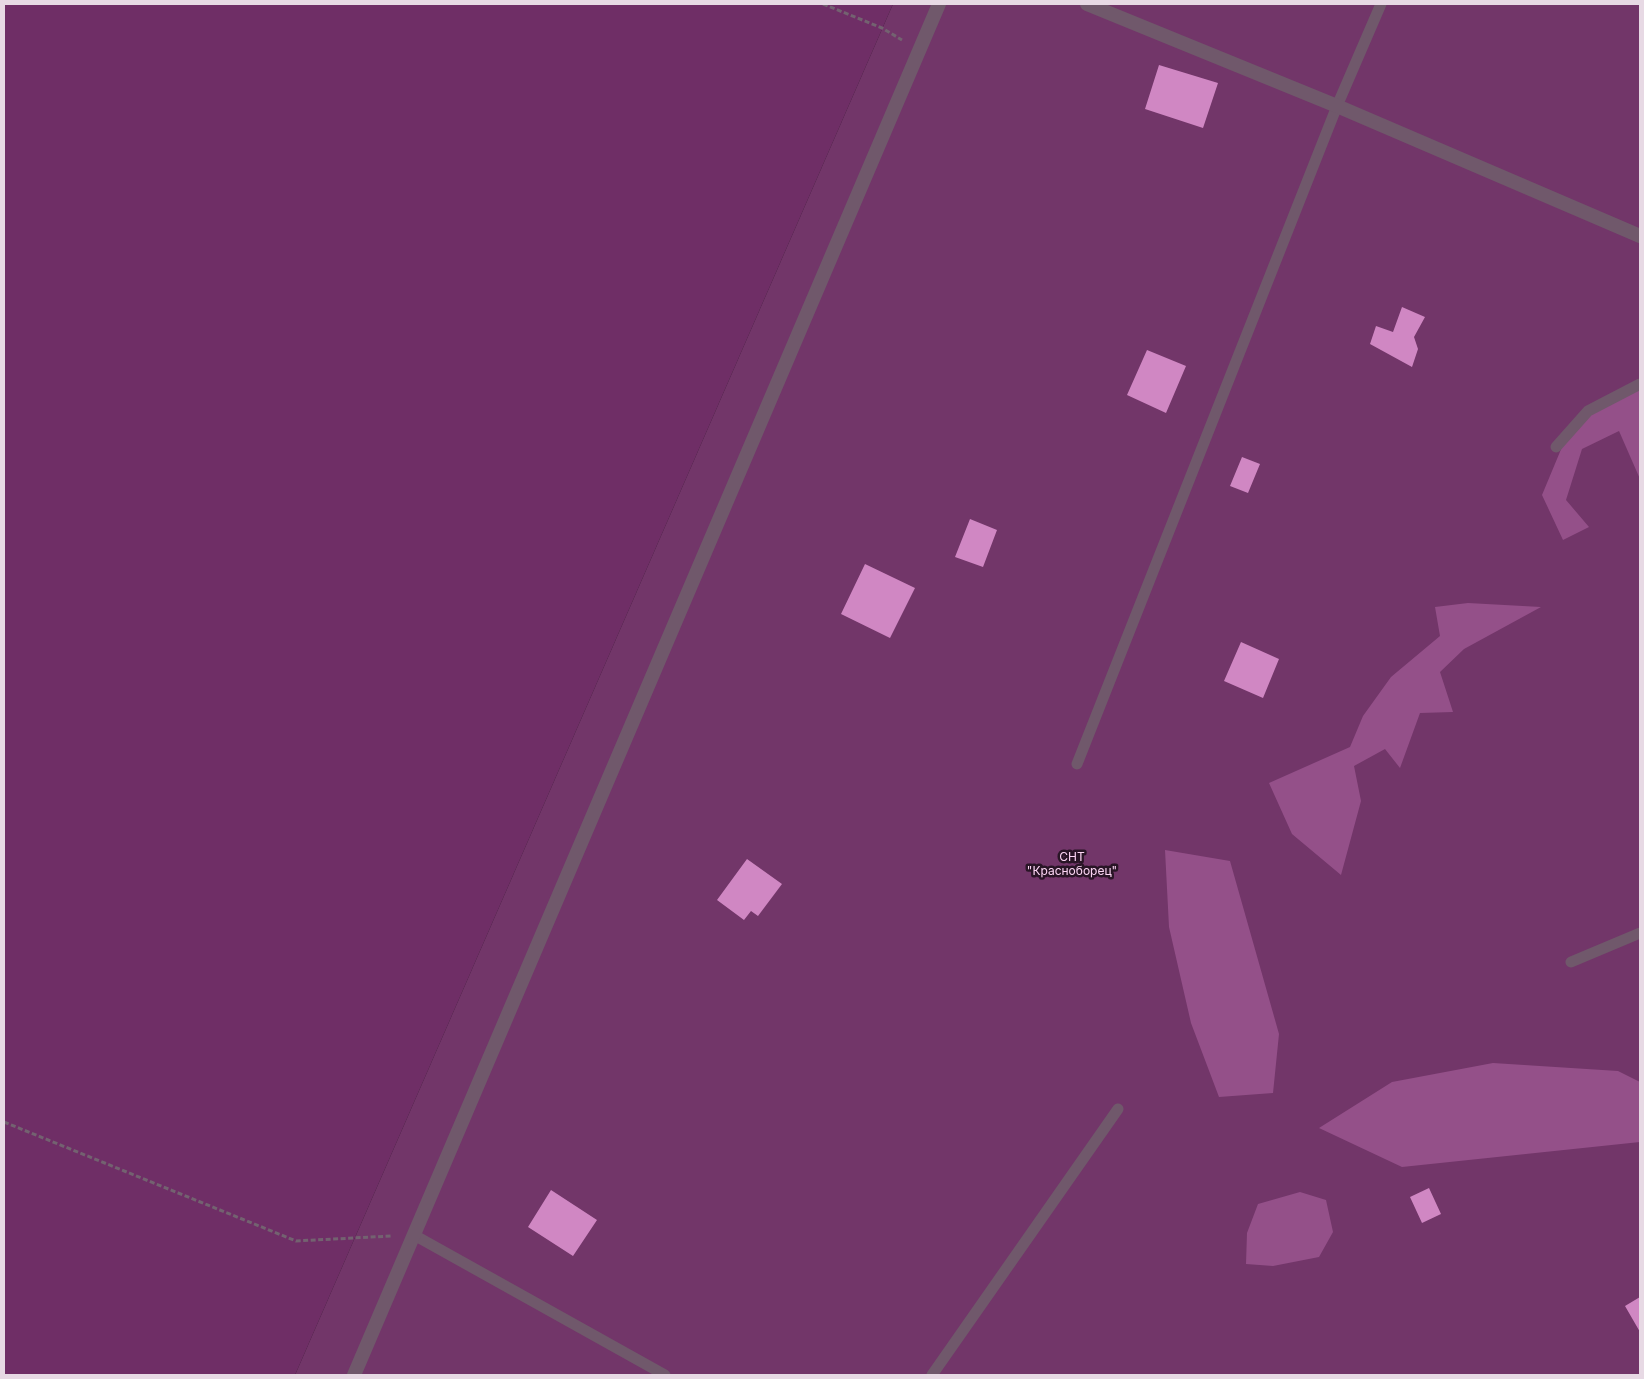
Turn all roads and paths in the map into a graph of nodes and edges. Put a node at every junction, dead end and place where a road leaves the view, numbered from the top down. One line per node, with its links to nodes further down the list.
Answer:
1 (823, 4): 5 (path)
2 (939, 4): 5 (street)
3 (1087, 4): 6 (street)
4 (1381, 4): 6 (lane)
5 (919, 51): 15 (street)
6 (1337, 106): 7 (street); 10 (lane)
7 (1640, 236)
8 (1640, 384): 9 (lane)
9 (1556, 447)
10 (1077, 764)
11 (1640, 933): 12 (lane)
12 (1571, 962)
13 (1118, 1109): 18 (lane)
14 (4, 1122): 15 (path)
15 (414, 1234): 16 (street); 17 (lane)
16 (354, 1375)
17 (665, 1375)
18 (932, 1375)

